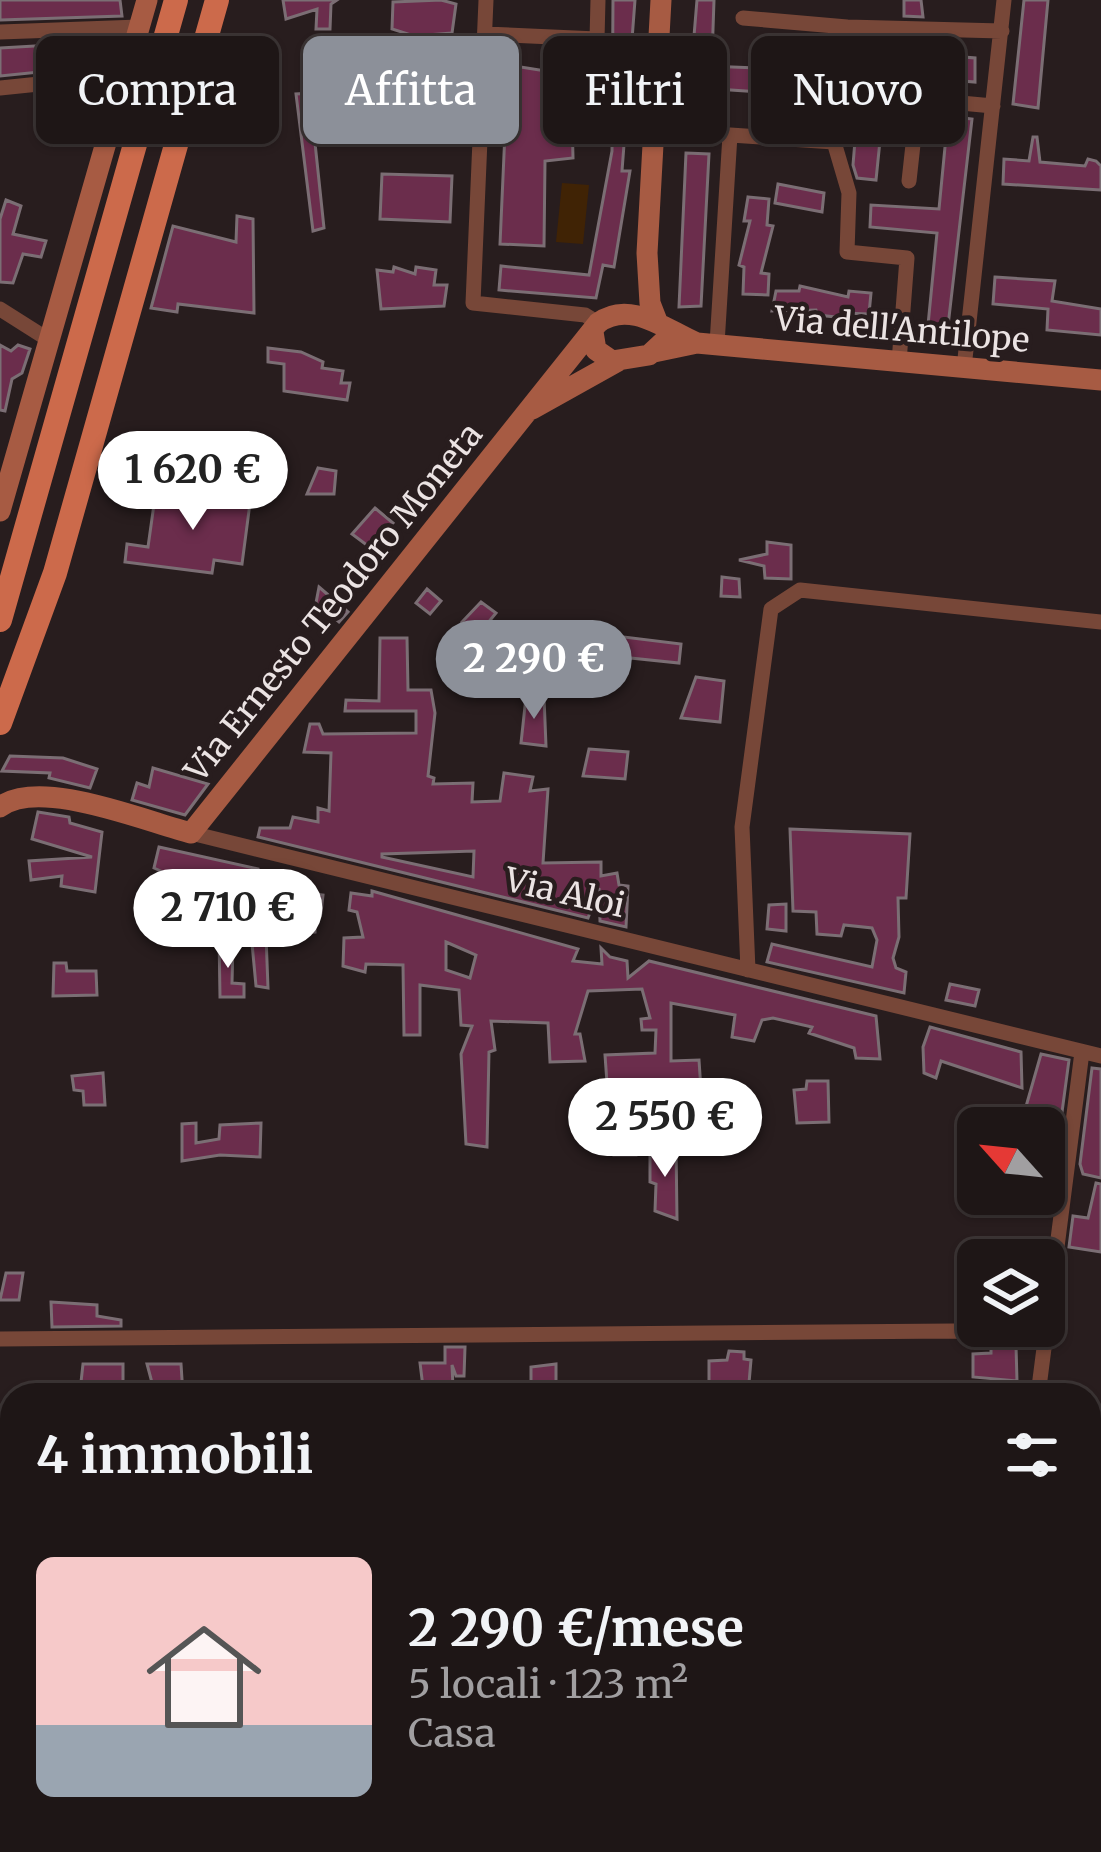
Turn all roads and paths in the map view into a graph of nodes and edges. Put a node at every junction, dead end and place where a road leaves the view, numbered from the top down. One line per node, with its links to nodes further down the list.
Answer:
1 (147, 0): 9 (street)
2 (176, 0): 41 (main road)
3 (218, 0): 43 (main road)
4 (486, 0): 13 (street)
5 (598, 0): 13 (street)
6 (661, 0): 15 (street)
7 (1004, 0): 11 (street)
8 (743, 18): 10 (street)
9 (139, 27): 12 (street); 14 (street)
10 (847, 27): 11 (street); 16 (street)
11 (1002, 31): 19 (street)
12 (0, 32)
13 (485, 34): 29 (street)
14 (137, 36)
15 (660, 36)
16 (846, 36)
17 (36, 84): 18 (street)
18 (0, 88)
19 (993, 106): 26 (street); 36 (street)
20 (727, 135): 21 (street)
21 (730, 135): 22 (street); 32 (street)
22 (751, 136)
23 (106, 144): 31 (street)
24 (655, 144): 27 (street)
25 (835, 144): 35 (street)
26 (909, 181)
27 (646, 253): 29 (street, Via Ernesto Teodoro Moneta); 30 (street)
28 (0, 310): 31 (street)
29 (602, 323): 30 (street); 34 (street); 38 (street, Via Ernesto Teodoro Moneta)
30 (660, 324): 32 (street); 33 (street)
31 (49, 340): 39 (street)
32 (707, 344): 33 (street, Via Ernesto Teodoro Moneta); 35 (street, Via dell'Antilope)
33 (654, 352): 34 (street, Via Ernesto Teodoro Moneta)
34 (618, 361): 38 (street, Via Ernesto Teodoro Moneta)
35 (899, 362): 36 (street, Via dell'Antilope)
36 (964, 368): 37 (street, Via dell'Antilope)
37 (1101, 380)
38 (526, 412): 45 (street, Via Ernesto Teodoro Moneta)
39 (6, 469): 40 (street)
40 (0, 511)
41 (0, 620)
42 (1101, 622): 46 (street)
43 (0, 723)
44 (7, 802): 45 (street, Via Aloi)
45 (191, 833): 46 (street, Via Aloi)
46 (748, 970): 47 (street, Via Aloi)
47 (1082, 1052): 48 (street, Via Aloi); 49 (street)
48 (1101, 1056)
49 (1059, 1239)
50 (957, 1331): 51 (street)
51 (0, 1339)
52 (1045, 1347): 53 (street)
53 (1040, 1383)

